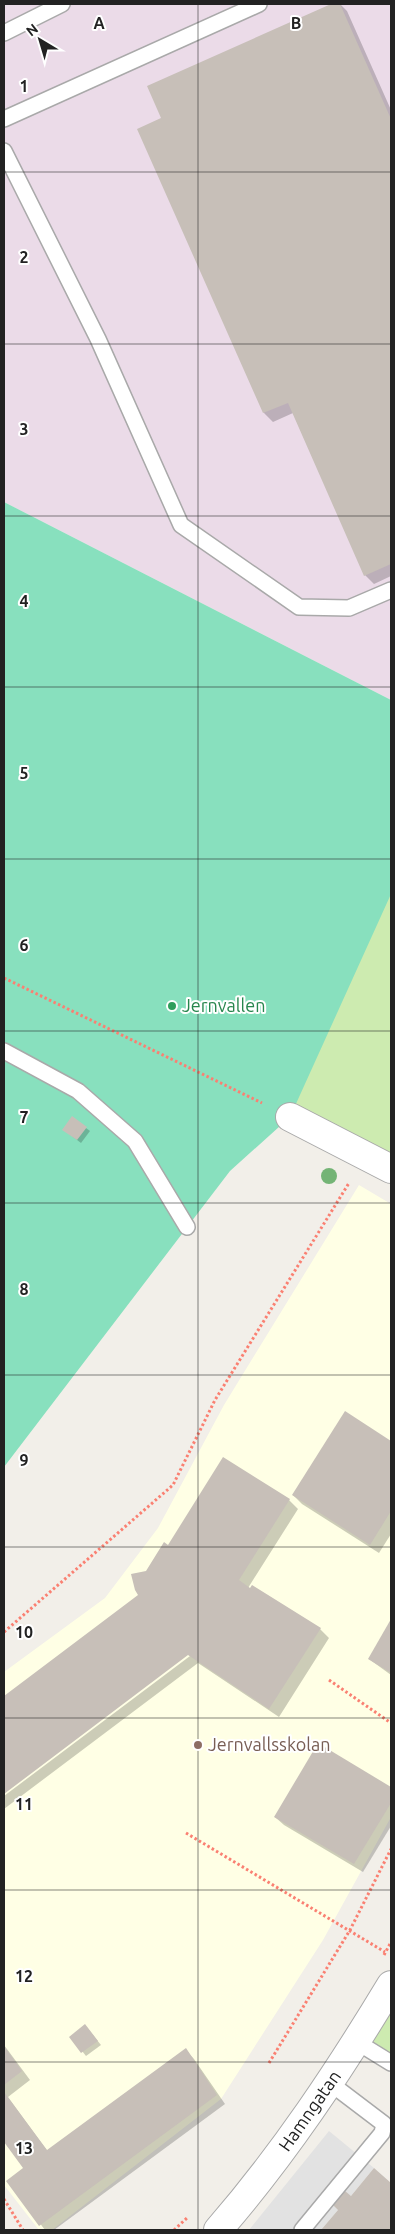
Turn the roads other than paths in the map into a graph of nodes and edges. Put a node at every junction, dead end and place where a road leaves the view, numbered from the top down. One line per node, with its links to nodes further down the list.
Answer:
1 (62, 4): 3 (lane)
2 (259, 4): 4 (lane)
3 (4, 33)
4 (4, 119)
5 (4, 151): 6 (lane)
6 (391, 590)
7 (5, 1054): 10 (lane)
8 (290, 1118): 9 (street)
9 (391, 1169)
10 (187, 1228)
11 (391, 1985): 12 (street, Hamngatan)
12 (357, 2042): 13 (lane); 14 (street, Hamngatan)
13 (391, 2063)
14 (330, 2083): 15 (street, Hamngatan); 16 (lane)
15 (218, 2230)
16 (302, 2230)

